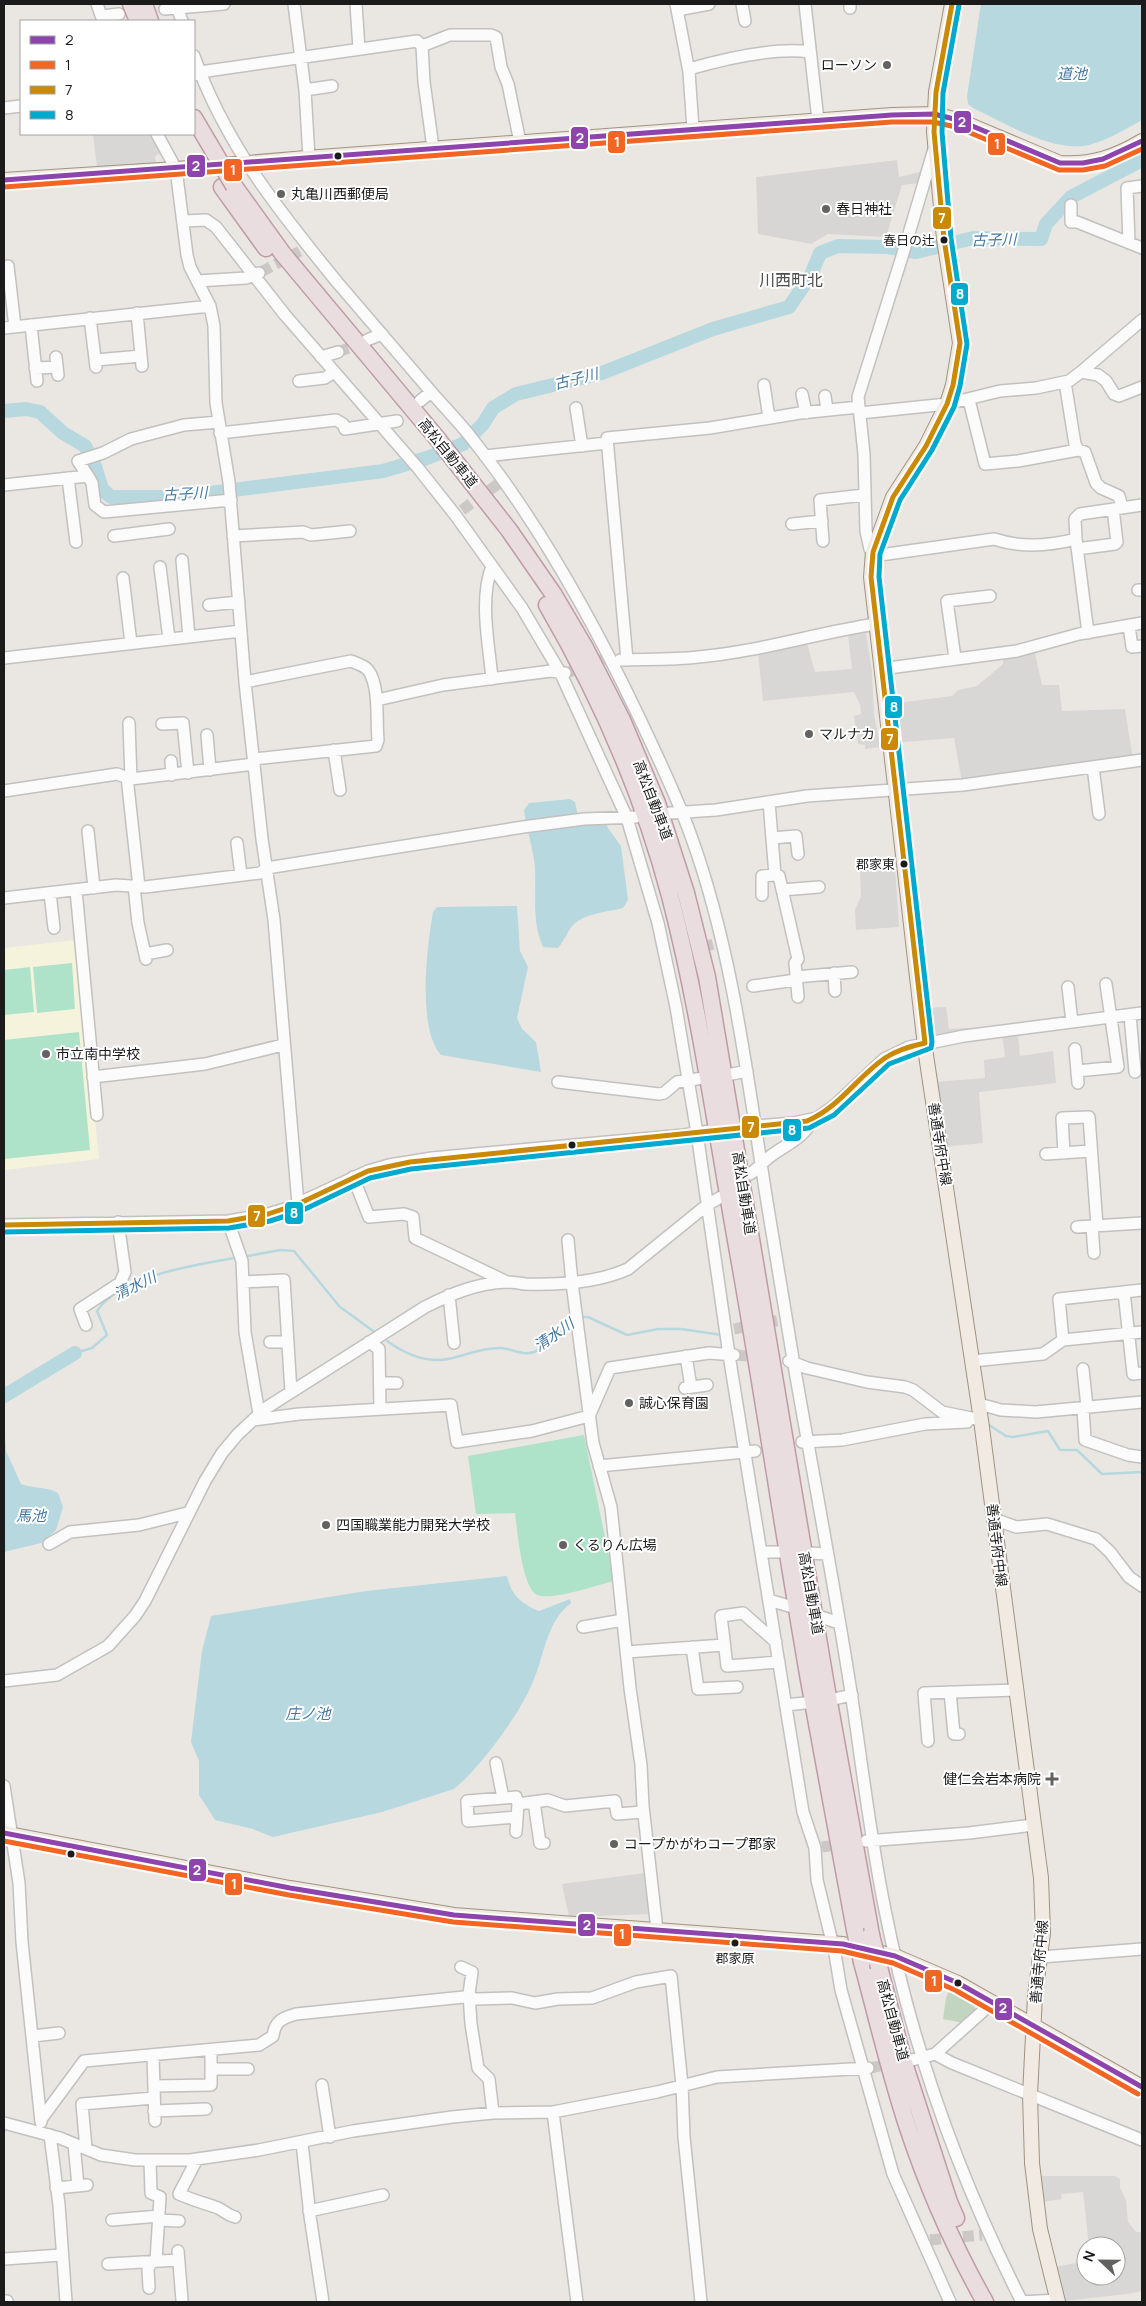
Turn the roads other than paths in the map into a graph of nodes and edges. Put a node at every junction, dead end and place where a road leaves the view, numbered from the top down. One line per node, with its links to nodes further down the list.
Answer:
1 (97, 4): 14 (street)
2 (144, 4): 16 (highway)
3 (224, 4): 10 (street)
4 (294, 4): 22 (street)
5 (356, 4): 20 (street)
6 (709, 4): 11 (street)
7 (742, 4): 18 (street)
8 (805, 4): 21 (street)
9 (952, 4): 29 (main road, 善通寺府中線)
10 (177, 6): 13 (street); 17 (street)
11 (677, 7): 23 (street)
12 (125, 9): 14 (street); 15 (highway)
13 (165, 9)
14 (102, 19)
15 (137, 20)
16 (150, 20)
17 (182, 20)
18 (745, 21)
19 (422, 46): 20 (street); 35 (street); 38 (street)
20 (359, 49): 22 (street)
21 (810, 52): 23 (street); 31 (street)
22 (301, 59): 24 (street); 26 (street)
23 (689, 69): 32 (street)
24 (197, 74): 41 (street)
25 (332, 86): 26 (street)
26 (305, 90): 40 (street)
27 (20, 106): 28 (street)
28 (4, 108)
29 (934, 114): 31 (main road); 36 (main road); 37 (main road, 善通寺府中線)
30 (195, 120): 39 (highway, 高松自動車道)
31 (818, 120): 32 (main road)
32 (693, 129): 35 (main road)
33 (158, 135): 42 (street)
34 (192, 135): 39 (highway, 高松自動車道)
35 (520, 142): 38 (main road)
36 (1142, 142)
37 (935, 144): 76 (main road, 善通寺府中線); 79 (street)
38 (433, 148): 40 (main road)
39 (208, 153): 89 (highway, 高松自動車道)
40 (309, 158): 41 (main road)
41 (246, 163): 42 (main road); 58 (street)
42 (176, 169): 43 (main road); 46 (street)
43 (4, 180)
44 (1142, 186): 47 (street)
45 (1071, 205): 47 (street)
46 (184, 220): 50 (street); 51 (street)
47 (1129, 243): 48 (street)
48 (1142, 248)
49 (8, 266): 57 (street)
50 (258, 274): 51 (street); 61 (street)
51 (197, 281): 52 (street)
52 (210, 306): 53 (street); 84 (street)
53 (137, 313): 54 (street); 54 (street)
54 (90, 318): 56 (street)
55 (1142, 320): 65 (street)
56 (31, 325): 57 (street); 63 (street)
57 (9, 327)
58 (382, 334): 59 (street); 71 (street)
59 (367, 340)
60 (338, 352): 61 (street)
61 (321, 357): 64 (street)
62 (57, 366): 63 (street)
63 (36, 368): 66 (street)
64 (334, 372): 67 (street); 83 (street)
65 (1081, 372): 68 (street); 70 (street)
66 (37, 381)
67 (299, 381)
68 (1065, 382): 74 (street); 87 (street)
69 (764, 385): 81 (street)
70 (1142, 387)
71 (431, 392): 75 (street); 88 (street)
72 (802, 394): 80 (street)
73 (825, 396): 78 (street)
74 (969, 400): 76 (street); 87 (street)
75 (420, 402)
76 (947, 404): 79 (street); 108 (main road, 善通寺府中線)
77 (576, 408): 86 (street)
78 (827, 410): 79 (street); 80 (street)
79 (860, 410): 93 (street)
80 (806, 412): 81 (street)
81 (769, 418): 85 (street)
82 (397, 421): 83 (street)
83 (380, 425): 84 (street); 110 (street)
84 (219, 427): 90 (street); 94 (street)
85 (607, 443): 86 (street); 128 (street)
86 (582, 446): 88 (street)
87 (1078, 450): 97 (street)
88 (485, 456): 127 (street)
89 (452, 465): 352 (highway, 高松自動車道, bridge); 353 (highway, 高松自動車道, bridge)
90 (88, 476): 91 (street); 96 (street)
91 (68, 478): 92 (street); 106 (street)
92 (4, 485)
93 (864, 495): 98 (street); 108 (street)
94 (230, 499): 96 (street); 104 (street)
95 (1142, 505): 97 (street)
96 (152, 508): 101 (street)
97 (1118, 508): 107 (street); 107 (street)
98 (822, 521): 99 (street); 105 (street)
99 (792, 524)
100 (169, 529): 101 (street)
101 (154, 531): 103 (street)
102 (350, 531): 104 (street)
103 (114, 536)
104 (233, 536): 114 (street)
105 (823, 541)
106 (76, 542)
107 (1076, 544): 108 (street); 120 (street)
108 (873, 554): 117 (main road, 善通寺府中線)
109 (182, 560): 121 (street)
110 (492, 566): 130 (street); 131 (street)
111 (160, 567): 122 (street)
112 (123, 578): 123 (street)
113 (990, 596): 126 (street)
114 (239, 602): 115 (street); 119 (street)
115 (208, 605)
116 (1142, 623): 118 (street)
117 (876, 624): 128 (street); 129 (main road, 善通寺府中線)
118 (1130, 626): 120 (street); 124 (street)
119 (241, 631): 121 (street); 132 (street)
120 (1088, 633): 126 (street)
121 (189, 637): 122 (street)
122 (169, 639): 123 (street)
123 (131, 643): 125 (street)
124 (1142, 646)
125 (4, 658)
126 (955, 658): 129 (street)
127 (608, 660): 128 (street); 151 (street)
128 (626, 660)
129 (881, 669): 146 (main road, 善通寺府中線)
130 (565, 673): 131 (street); 153 (street)
131 (492, 679): 133 (street)
132 (245, 682): 133 (street); 140 (street)
133 (377, 700): 137 (street)
134 (129, 723): 145 (street)
135 (162, 724): 143 (street)
136 (207, 735): 142 (street)
137 (334, 750): 140 (street); 147 (street)
138 (1142, 760): 141 (street)
139 (171, 761): 144 (street)
140 (254, 762): 142 (street); 158 (street)
141 (1093, 767): 146 (street); 152 (street)
142 (210, 770): 143 (street)
143 (188, 773): 144 (street)
144 (172, 775): 145 (street)
145 (129, 778): 148 (street); 161 (street)
146 (895, 789): 149 (street); 183 (main road, 善通寺府中線)
147 (340, 790)
148 (4, 791)
149 (768, 802): 151 (street); 155 (street)
150 (670, 813): 151 (street)
151 (682, 813): 186 (street)
152 (1099, 814)
153 (632, 817): 158 (street); 191 (street)
154 (88, 831): 163 (street)
155 (772, 838): 157 (street); 160 (street)
156 (237, 843): 159 (street)
157 (798, 854)
158 (267, 868): 159 (street); 184 (street)
159 (241, 875): 161 (street)
160 (775, 875): 165 (street); 167 (street)
161 (136, 887): 163 (street); 170 (street)
162 (819, 887): 165 (street)
163 (94, 888): 164 (street)
164 (76, 890): 166 (street); 189 (street)
165 (782, 890): 173 (street)
166 (50, 893): 168 (street); 169 (street)
167 (762, 895)
168 (4, 898)
169 (54, 928)
170 (167, 950)
171 (852, 972): 172 (street)
172 (834, 973): 173 (street); 177 (street)
173 (796, 979): 175 (street); 178 (street)
174 (1106, 984): 181 (street)
175 (753, 986)
176 (1068, 987): 182 (street)
177 (836, 991)
178 (798, 996)
179 (1142, 1013): 180 (street)
180 (1130, 1015): 181 (street); 187 (street)
181 (1110, 1017): 182 (street); 185 (street)
182 (1072, 1022): 183 (street)
183 (924, 1043): 194 (street); 233 (main road, 善通寺府中線)
184 (283, 1044): 189 (street); 206 (street)
185 (1075, 1049)
186 (747, 1071): 188 (street); 195 (street)
187 (1135, 1072)
188 (732, 1074)
189 (93, 1077): 193 (street)
190 (703, 1078): 191 (street)
191 (688, 1080): 192 (street); 198 (street)
192 (558, 1082)
193 (97, 1115)
194 (813, 1119): 195 (street); 202 (street)
195 (756, 1126): 196 (street); 202 (street)
196 (743, 1127)
197 (710, 1131): 198 (street)
198 (697, 1133): 204 (street); 207 (street)
199 (1091, 1151): 200 (street); 200 (street); 212 (street)
200 (1064, 1153): 201 (street)
201 (1046, 1154)
202 (761, 1165): 203 (street); 232 (street)
203 (750, 1174)
204 (353, 1177): 206 (street); 217 (street)
205 (721, 1197): 207 (street)
206 (298, 1204): 208 (street)
207 (707, 1205): 218 (street); 230 (street)
208 (228, 1221): 209 (street); 216 (street)
209 (118, 1222): 211 (street); 222 (street)
210 (1142, 1223): 212 (street)
211 (4, 1225)
212 (1094, 1226): 213 (street); 215 (street)
213 (1077, 1227)
214 (568, 1240): 218 (street)
215 (1094, 1253)
216 (243, 1282): 227 (street); 245 (street)
217 (507, 1282): 218 (street); 221 (street)
218 (572, 1282): 244 (street)
219 (1142, 1290): 220 (street)
220 (1124, 1292): 224 (street); 225 (street)
221 (449, 1295): 228 (street); 229 (street)
222 (86, 1325)
223 (1142, 1332): 224 (street)
224 (1129, 1333): 225 (street); 235 (street)
225 (1063, 1340): 233 (street)
226 (270, 1342): 227 (street)
227 (288, 1342): 239 (street)
228 (369, 1342): 236 (street); 239 (street)
229 (454, 1343)
230 (732, 1355): 231 (street); 248 (street)
231 (686, 1356): 238 (street); 244 (street)
232 (789, 1361): 246 (street); 247 (street)
233 (972, 1361): 241 (main road, 善通寺府中線)
234 (1083, 1369): 242 (street)
235 (1142, 1373)
236 (380, 1383): 237 (street); 243 (street)
237 (397, 1383)
238 (708, 1385)
239 (291, 1392): 245 (street)
240 (1142, 1402): 242 (street)
241 (979, 1404): 242 (street); 246 (main road, 善通寺府中線)
242 (1085, 1407): 249 (street)
243 (380, 1409): 244 (street); 245 (street)
244 (589, 1416): 250 (street)
245 (256, 1417): 251 (street)
246 (981, 1420): 247 (street); 252 (main road, 善通寺府中線)
247 (804, 1441): 257 (street)
248 (750, 1452): 250 (street); 254 (street)
249 (1142, 1457)
250 (599, 1466): 262 (street)
251 (187, 1513): 253 (street); 270 (street)
252 (994, 1519): 258 (street); 273 (main road, 善通寺府中線)
253 (49, 1544)
254 (761, 1552): 255 (street); 259 (street)
255 (780, 1552)
256 (810, 1553): 257 (street)
257 (827, 1554): 263 (street)
258 (1142, 1586)
259 (769, 1600): 260 (street); 265 (street)
260 (789, 1606)
261 (821, 1617): 263 (street)
262 (623, 1620): 264 (street); 268 (street)
263 (839, 1623): 276 (street)
264 (583, 1627)
265 (776, 1642): 266 (street); 269 (street)
266 (724, 1644): 267 (street); 269 (street)
267 (692, 1647): 268 (street); 272 (street)
268 (626, 1652): 287 (street)
269 (779, 1662): 279 (street)
270 (4, 1680)
271 (962, 1680): 275 (street)
272 (738, 1687)
273 (1017, 1690): 275 (street); 289 (main road, 善通寺府中線)
274 (950, 1692): 275 (street); 280 (street); 281 (street)
275 (962, 1692)
276 (852, 1695): 277 (street); 292 (street)
277 (834, 1699)
278 (805, 1703): 279 (street)
279 (786, 1705): 295 (street)
280 (959, 1734)
281 (928, 1741)
282 (496, 1763): 284 (street)
283 (4, 1786): 291 (street)
284 (503, 1798): 286 (street); 288 (street)
285 (534, 1802): 286 (street); 287 (street); 293 (street)
286 (518, 1804): 288 (street)
287 (643, 1812): 294 (street)
288 (517, 1817): 290 (street)
289 (1034, 1825): 292 (street); 298 (main road, 善通寺府中線)
290 (516, 1832)
291 (8, 1833): 294 (main road); 304 (street)
292 (869, 1840): 297 (street)
293 (544, 1843)
294 (657, 1930): 295 (main road)
295 (832, 1943): 297 (main road); 309 (street)
296 (1142, 1949): 298 (street)
297 (895, 1956): 301 (main road); 308 (street)
298 (1041, 1958): 302 (main road, 善通寺府中線)
299 (461, 1967): 300 (street)
300 (470, 1998): 305 (street); 312 (street); 321 (street)
301 (992, 2003): 302 (main road); 306 (street)
302 (1034, 2026): 313 (main road); 317 (main road, 善通寺府中線)
303 (59, 2033): 304 (street)
304 (33, 2036): 318 (street)
305 (211, 2050): 307 (street); 310 (street)
306 (936, 2054): 308 (street); 317 (street)
307 (152, 2055): 315 (street); 316 (street)
308 (917, 2060): 354 (street)
309 (866, 2068): 312 (street); 351 (street)
310 (211, 2069): 311 (street); 315 (street)
311 (248, 2069)
312 (682, 2085): 320 (street); 350 (street)
313 (1142, 2087)
314 (319, 2091): 326 (street)
315 (154, 2092): 319 (street); 330 (street)
316 (60, 2094): 318 (street); 322 (street)
317 (1030, 2095): 327 (street); 346 (main road, 善通寺府中線)
318 (40, 2103): 322 (street)
319 (206, 2109)
320 (553, 2112): 321 (street); 349 (street)
321 (493, 2113): 326 (street)
322 (42, 2118): 324 (street)
323 (4, 2123): 324 (street)
324 (38, 2132): 325 (street)
325 (50, 2135): 329 (street); 333 (street)
326 (330, 2136): 328 (street)
327 (1142, 2140)
328 (302, 2142): 331 (street); 335 (street)
329 (74, 2144): 330 (street); 333 (street)
330 (86, 2148): 332 (street)
331 (197, 2158): 332 (street); 336 (street)
332 (150, 2160): 337 (street)
333 (56, 2188): 340 (street)
334 (383, 2195): 335 (street)
335 (310, 2211): 348 (street)
336 (235, 2217)
337 (159, 2218): 338 (street); 339 (street); 342 (street)
338 (112, 2220)
339 (179, 2221)
340 (61, 2255): 341 (street); 347 (street)
341 (4, 2258)
342 (154, 2261): 343 (street); 344 (street); 345 (street)
343 (108, 2264)
344 (148, 2288)
345 (182, 2300)
346 (1058, 2301): 354 (street)
347 (66, 2302)
348 (322, 2302)
349 (576, 2302)
350 (702, 2302)
351 (950, 2302)
352 (985, 2302)
353 (997, 2302)
354 (1021, 2302)

